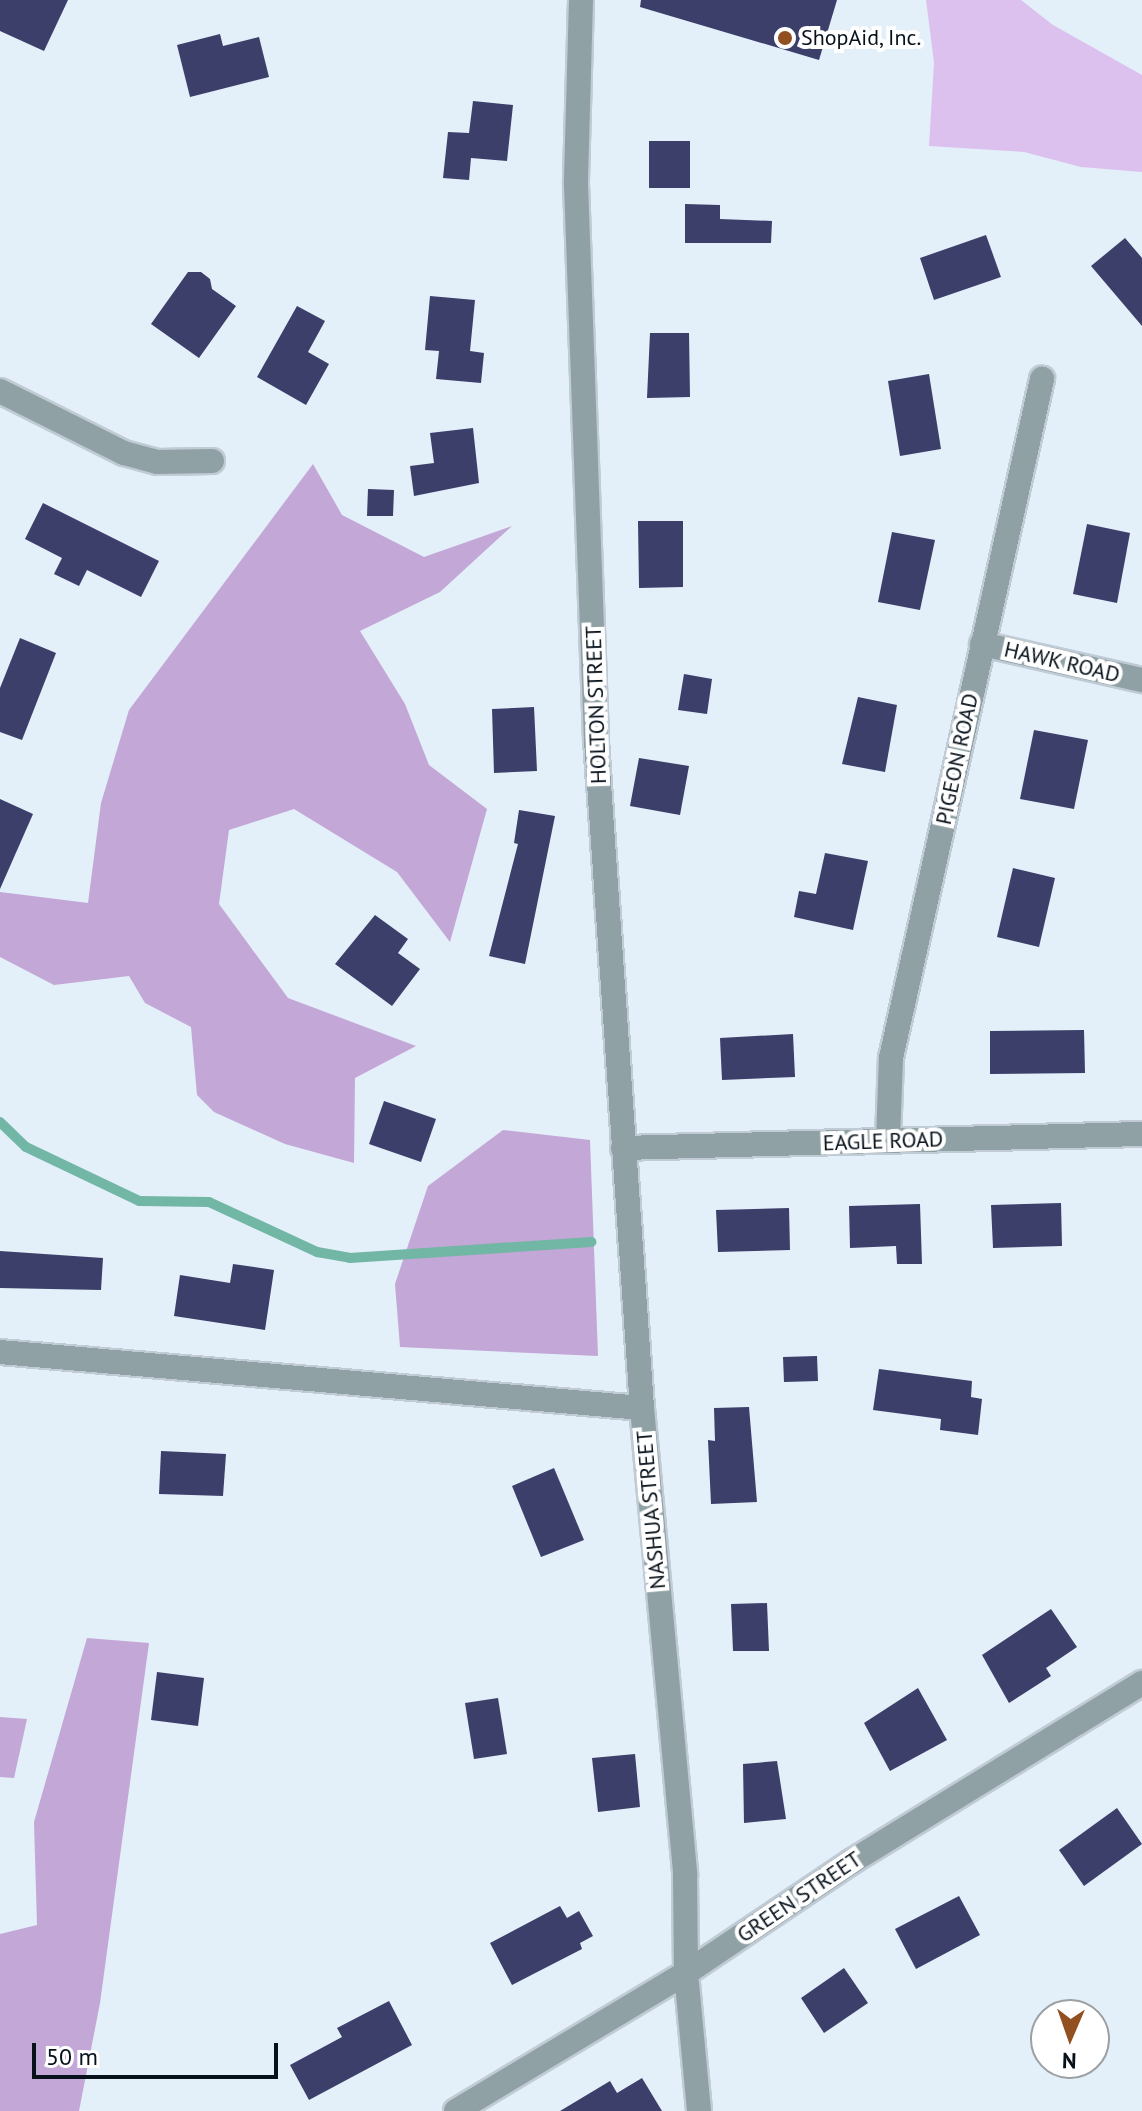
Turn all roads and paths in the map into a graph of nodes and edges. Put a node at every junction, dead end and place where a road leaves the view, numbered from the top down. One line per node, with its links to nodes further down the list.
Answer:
1 (581, 0): 9 (street, HOLTON STREET)
2 (1042, 379): 5 (street, PIGEON ROAD)
3 (2, 399): 4 (street)
4 (212, 461)
5 (982, 644): 6 (street, HAWK ROAD); 8 (street, PIGEON ROAD)
6 (1142, 680)
7 (1142, 1134): 8 (street, EAGLE ROAD)
8 (888, 1140): 9 (street, EAGLE ROAD)
9 (623, 1148): 11 (street, HOLTON STREET)
10 (0, 1352): 11 (street, NASHUA STREET)
11 (642, 1408): 13 (street, NASHUA STREET)
12 (1142, 1683): 13 (street, GREEN STREET)
13 (686, 1973): 14 (street, GREEN STREET); 15 (street, NASHUA STREET)
14 (456, 2111)
15 (699, 2111)

